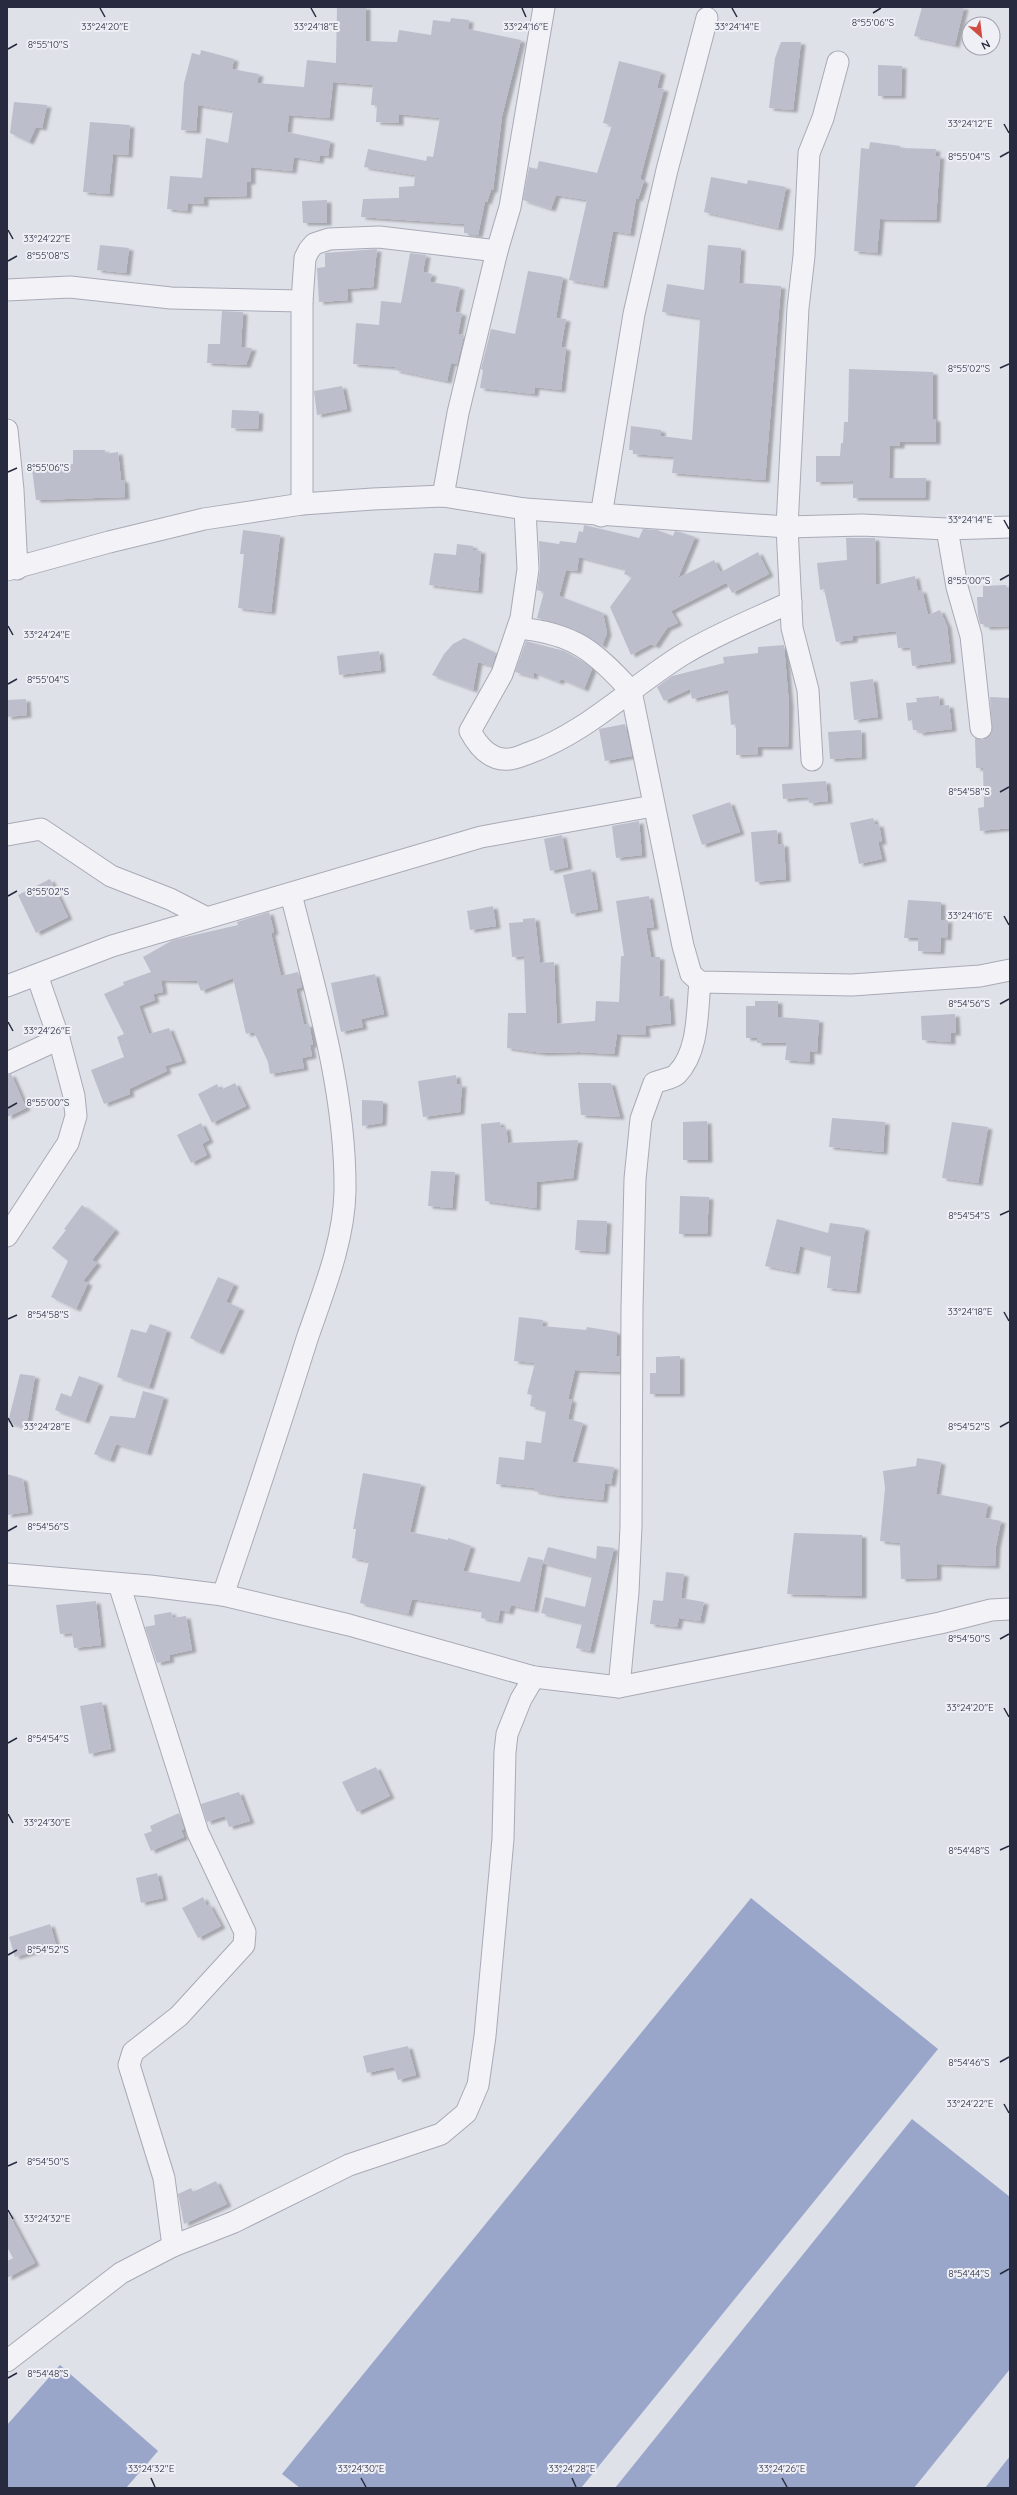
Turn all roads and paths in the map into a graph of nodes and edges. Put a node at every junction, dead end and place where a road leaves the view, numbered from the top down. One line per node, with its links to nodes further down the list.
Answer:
1 (544, 7): 4 (street)
2 (707, 18): 11 (street)
3 (838, 62): 12 (street)
4 (497, 251): 6 (street); 8 (street)
5 (7, 290): 6 (street)
6 (302, 301): 9 (street)
7 (7, 430): 15 (street)
8 (444, 496): 9 (street); 10 (street)
9 (302, 504): 15 (street)
10 (525, 509): 11 (street); 17 (street)
11 (601, 516): 12 (street)
12 (787, 527): 14 (street); 16 (street)
13 (1010, 527): 14 (street)
14 (947, 529): 19 (street)
15 (12, 570)
16 (791, 602): 18 (street); 20 (street)
17 (518, 628): 18 (street); 18 (street)
18 (631, 691): 21 (street)
19 (981, 728)
20 (812, 760)
21 (653, 806): 23 (street); 27 (street)
22 (7, 835): 24 (street)
23 (291, 894): 24 (street); 34 (street)
24 (205, 917): 26 (street)
25 (1010, 970): 27 (street)
26 (37, 975): 28 (street); 29 (street)
27 (700, 982): 37 (street)
28 (7, 986)
29 (59, 1039): 30 (street); 31 (street)
30 (7, 1063)
31 (7, 1236)
32 (7, 1574): 33 (street)
33 (119, 1584): 34 (street); 38 (street)
34 (223, 1595): 36 (street)
35 (1010, 1609): 37 (street)
36 (534, 1677): 37 (street); 38 (street)
37 (619, 1687)
38 (173, 2246): 39 (street)
39 (7, 2361)

